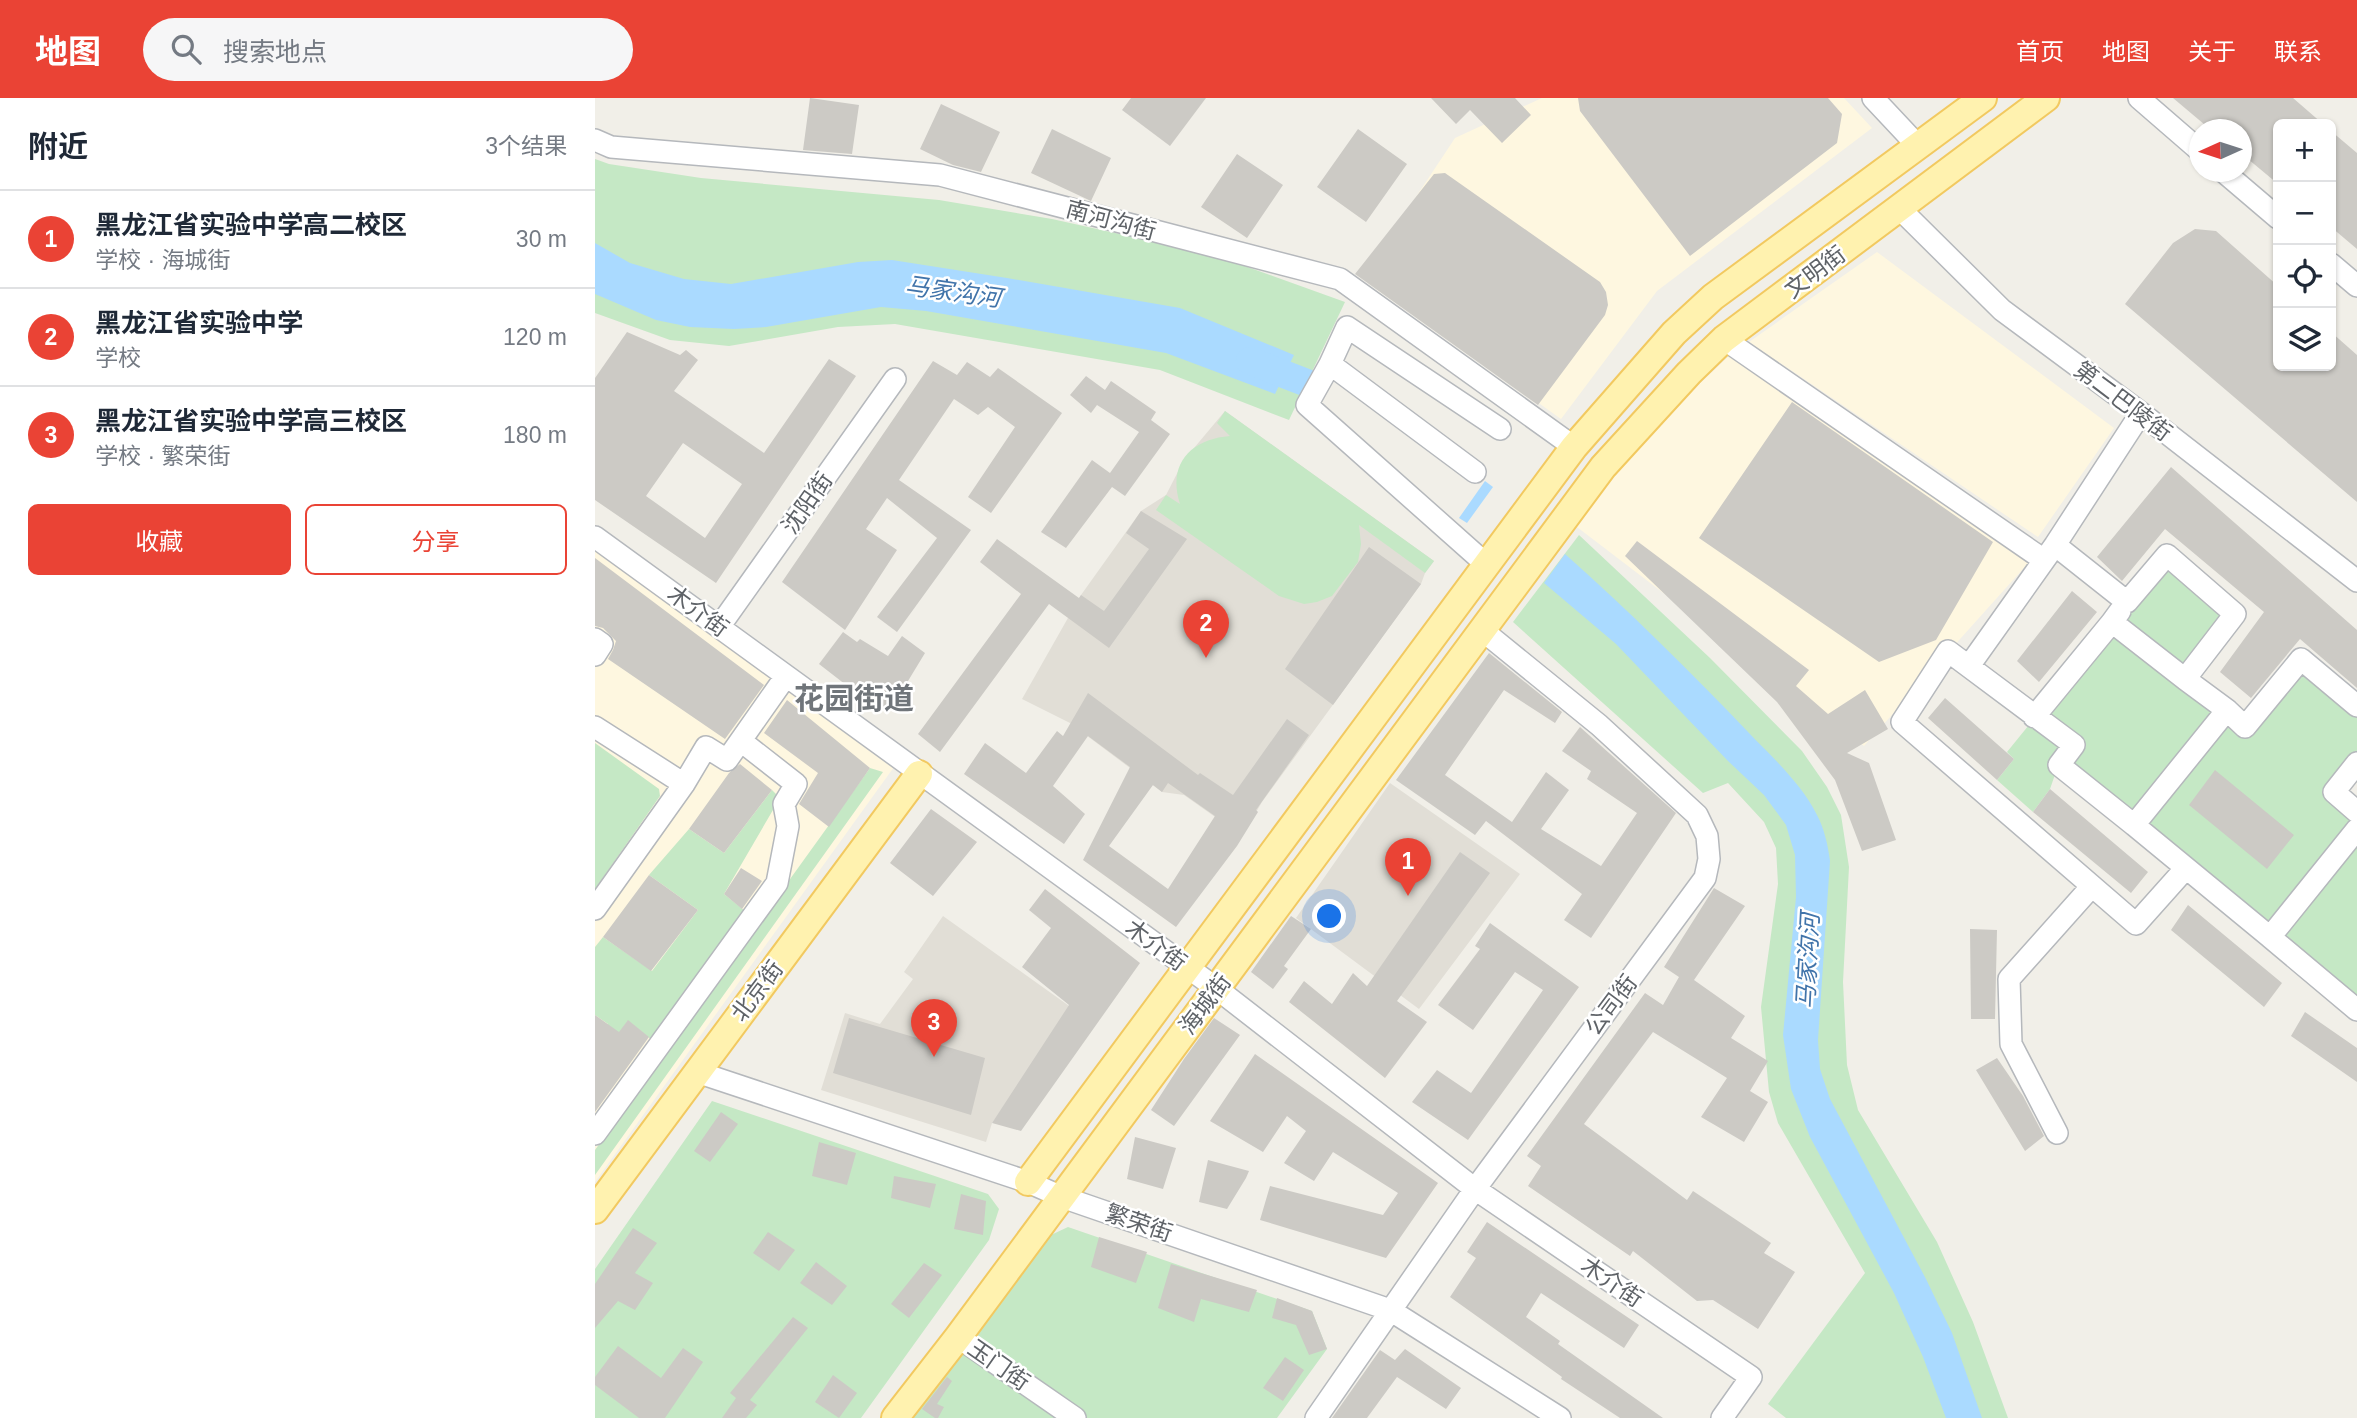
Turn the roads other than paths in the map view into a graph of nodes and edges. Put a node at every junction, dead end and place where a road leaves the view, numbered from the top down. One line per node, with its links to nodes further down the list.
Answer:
1 (1873, 98): 7 (street)
2 (1983, 98): 7 (main road, 文明街)
3 (2046, 98): 9 (main road, 文明街)
4 (2139, 98): 6 (street)
5 (595, 140): 18 (street, 南河沟街)
6 (2189, 141)
7 (1918, 146): 18 (main road, 文明街)
8 (2236, 182): 10 (street)
9 (1900, 209): 13 (main road, 文明街); 16 (street, 第二巴陵街)
10 (2273, 214)
11 (2336, 268): 12 (street)
12 (2356, 283)
13 (1724, 339): 21 (street); 24 (main road, 文明街)
14 (1330, 364): 17 (street); 19 (street); 22 (street)
15 (895, 379): 27 (street, 沈阳街)
16 (2141, 413): 21 (street); 23 (street, 第二巴陵街)
17 (1500, 429)
18 (1574, 447): 22 (main road, 文明街)
19 (1475, 472)
20 (595, 537): 27 (street, 木介街)
21 (2050, 553): 25 (street); 31 (street)
22 (1487, 565): 49 (main road, 海城街)
23 (2357, 581)
24 (1513, 588): 28 (main road, 海城街)
25 (2127, 602): 26 (street); 33 (street)
26 (2112, 622): 33 (street); 36 (street)
27 (719, 627): 32 (street, 木介街)
28 (1482, 630): 50 (main road, 海城街); 56 (street, 公司街)
29 (595, 639): 30 (street)
30 (595, 655)
31 (1969, 666): 36 (street); 46 (street)
32 (786, 676): 38 (street); 40 (street, 木介街)
33 (2185, 679): 35 (street)
34 (2357, 706): 35 (street)
35 (2227, 710): 43 (street)
36 (2034, 717): 43 (street)
37 (595, 727): 41 (street)
38 (741, 741): 41 (street); 54 (street)
39 (2357, 763): 42 (street)
40 (919, 774): 49 (street, 木介街); 52 (main road, 北京街)
41 (684, 784): 47 (street)
42 (2357, 812)
43 (2134, 825): 45 (street)
44 (2357, 829): 48 (street)
45 (2186, 868): 46 (street); 48 (street)
46 (2092, 886): 53 (street)
47 (595, 909)
48 (2270, 937): 51 (street)
49 (1188, 967): 50 (street, 木介街); 55 (main road, 海城街)
50 (1216, 988): 56 (street, 木介街); 57 (main road, 海城街)
51 (2357, 1010)
52 (697, 1072): 55 (street, 繁荣街); 58 (main road, 北京街)
53 (2057, 1133)
54 (595, 1134)
55 (1028, 1182): 57 (street, 繁荣街)
56 (1475, 1189): 59 (street, 公司街); 65 (street, 木介街)
57 (1062, 1197): 59 (street, 繁荣街); 60 (main road, 海城街)
58 (595, 1210)
59 (1391, 1310): 63 (street, 公司街); 64 (street, 繁荣街)
60 (958, 1337): 61 (main road, 海城街); 62 (street, 玉门街)
61 (895, 1418)
62 (1075, 1418)
63 (1316, 1418)
64 (1560, 1418)
65 (1722, 1418)

